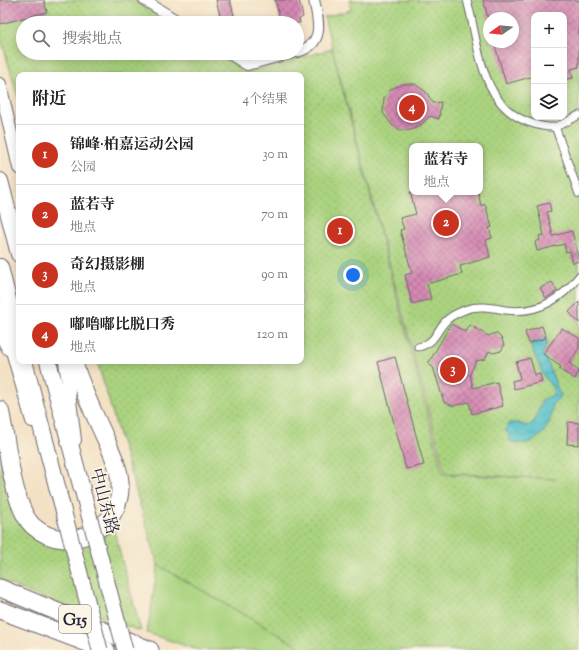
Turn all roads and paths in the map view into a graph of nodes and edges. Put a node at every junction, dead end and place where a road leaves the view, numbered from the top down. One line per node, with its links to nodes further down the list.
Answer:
1 (144, 0): 4 (street)
2 (314, 0): 5 (street)
3 (467, 0): 10 (street)
4 (170, 16)
5 (304, 50)
6 (239, 60): 7 (street)
7 (266, 60)
8 (0, 84): 11 (street)
9 (579, 115): 10 (street)
10 (556, 128): 13 (street)
11 (16, 155)
12 (0, 181): 14 (highway)
13 (579, 194)
14 (16, 242)
15 (0, 267): 19 (highway)
16 (579, 276): 20 (street)
17 (0, 309): 19 (street)
18 (0, 329): 19 (highway)
19 (14, 345)
20 (418, 347)
21 (19, 364): 27 (street)
22 (25, 364): 27 (highway)
23 (49, 364): 28 (highway, 中山东路)
24 (65, 364): 28 (street)
25 (74, 364): 26 (highway)
26 (0, 410)
27 (51, 463): 29 (highway)
28 (82, 489): 34 (main road, 中山东路, bridge)
29 (59, 494): 32 (main road, bridge)
30 (0, 588): 35 (highway, G15)
31 (0, 610): 33 (highway, G15)
32 (100, 650)
33 (106, 650)
34 (125, 650)
35 (150, 650)

